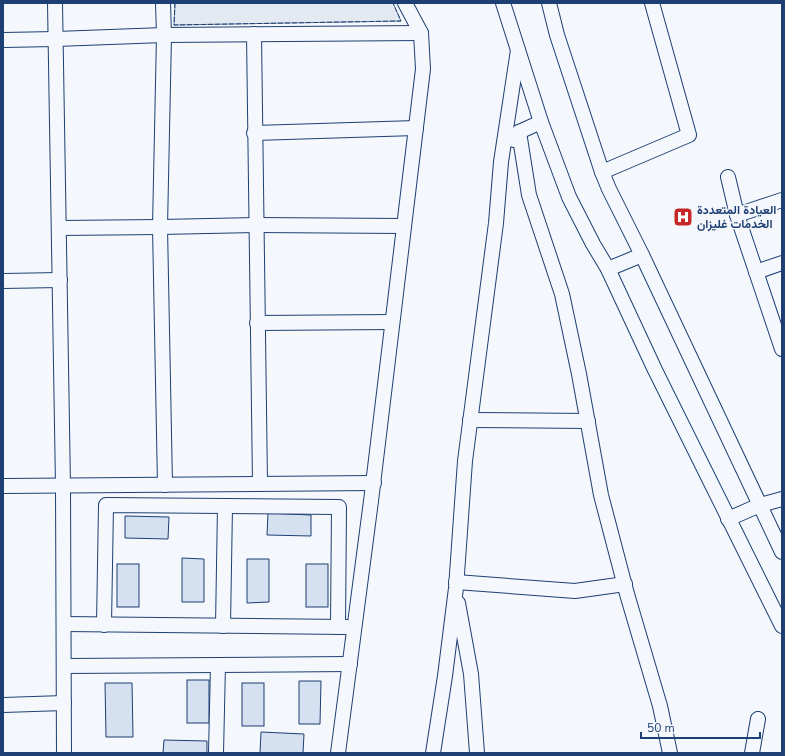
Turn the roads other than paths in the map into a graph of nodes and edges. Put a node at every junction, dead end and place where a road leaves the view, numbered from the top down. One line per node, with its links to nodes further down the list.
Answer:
1 (56, 3): 10 (street)
2 (163, 3): 9 (street)
3 (502, 3): 12 (street)
4 (549, 3): 18 (street)
5 (652, 3): 18 (street)
6 (411, 4): 7 (street)
7 (421, 33): 8 (street); 14 (street)
8 (254, 34): 9 (street); 16 (street)
9 (164, 35): 10 (street); 24 (street)
10 (56, 39): 11 (street); 25 (street)
11 (3, 40)
12 (518, 50): 13 (street); 17 (street)
13 (540, 122): 15 (street); 28 (street)
14 (416, 128): 16 (street); 23 (street)
15 (519, 132): 17 (street); 36 (street)
16 (254, 133): 22 (street)
17 (501, 162): 35 (street)
18 (602, 172): 26 (street)
19 (728, 177): 21 (street)
20 (782, 200): 21 (street)
21 (737, 215): 29 (street)
22 (256, 225): 23 (street); 24 (street); 32 (street)
23 (404, 226): 33 (street)
24 (160, 227): 25 (street); 39 (street)
25 (59, 228): 31 (street)
26 (642, 255): 28 (street); 43 (street)
27 (782, 263): 29 (street)
28 (608, 269): 45 (street)
29 (756, 272): 34 (street)
30 (3, 280): 31 (street)
31 (60, 280): 41 (street)
32 (257, 322): 33 (street); 38 (street)
33 (392, 322): 37 (street)
34 (782, 349)
35 (470, 420): 36 (street); 48 (street)
36 (588, 421): 47 (street)
37 (374, 483): 38 (street); 54 (street)
38 (260, 484): 39 (street)
39 (165, 485): 41 (street)
40 (3, 486): 41 (street)
41 (63, 486): 49 (street)
42 (782, 499): 43 (street)
43 (760, 505): 45 (street); 46 (street)
44 (225, 506): 50 (street); 51 (street); 53 (street)
45 (728, 519): 52 (street)
46 (782, 552)
47 (625, 584): 48 (street); 66 (street)
48 (456, 585): 64 (street); 65 (street)
49 (64, 624): 50 (street); 57 (street)
50 (104, 625): 51 (street)
51 (223, 626): 53 (street)
52 (782, 626)
53 (338, 627): 54 (street)
54 (355, 628): 55 (street)
55 (350, 664): 56 (street); 63 (street)
56 (218, 665): 57 (street); 62 (street)
57 (64, 666): 58 (street)
58 (64, 703): 59 (street); 61 (street)
59 (3, 705)
60 (758, 719): 67 (street)
61 (64, 753)
62 (216, 753)
63 (338, 753)
64 (433, 753)
65 (477, 753)
66 (670, 753)
67 (752, 753)

